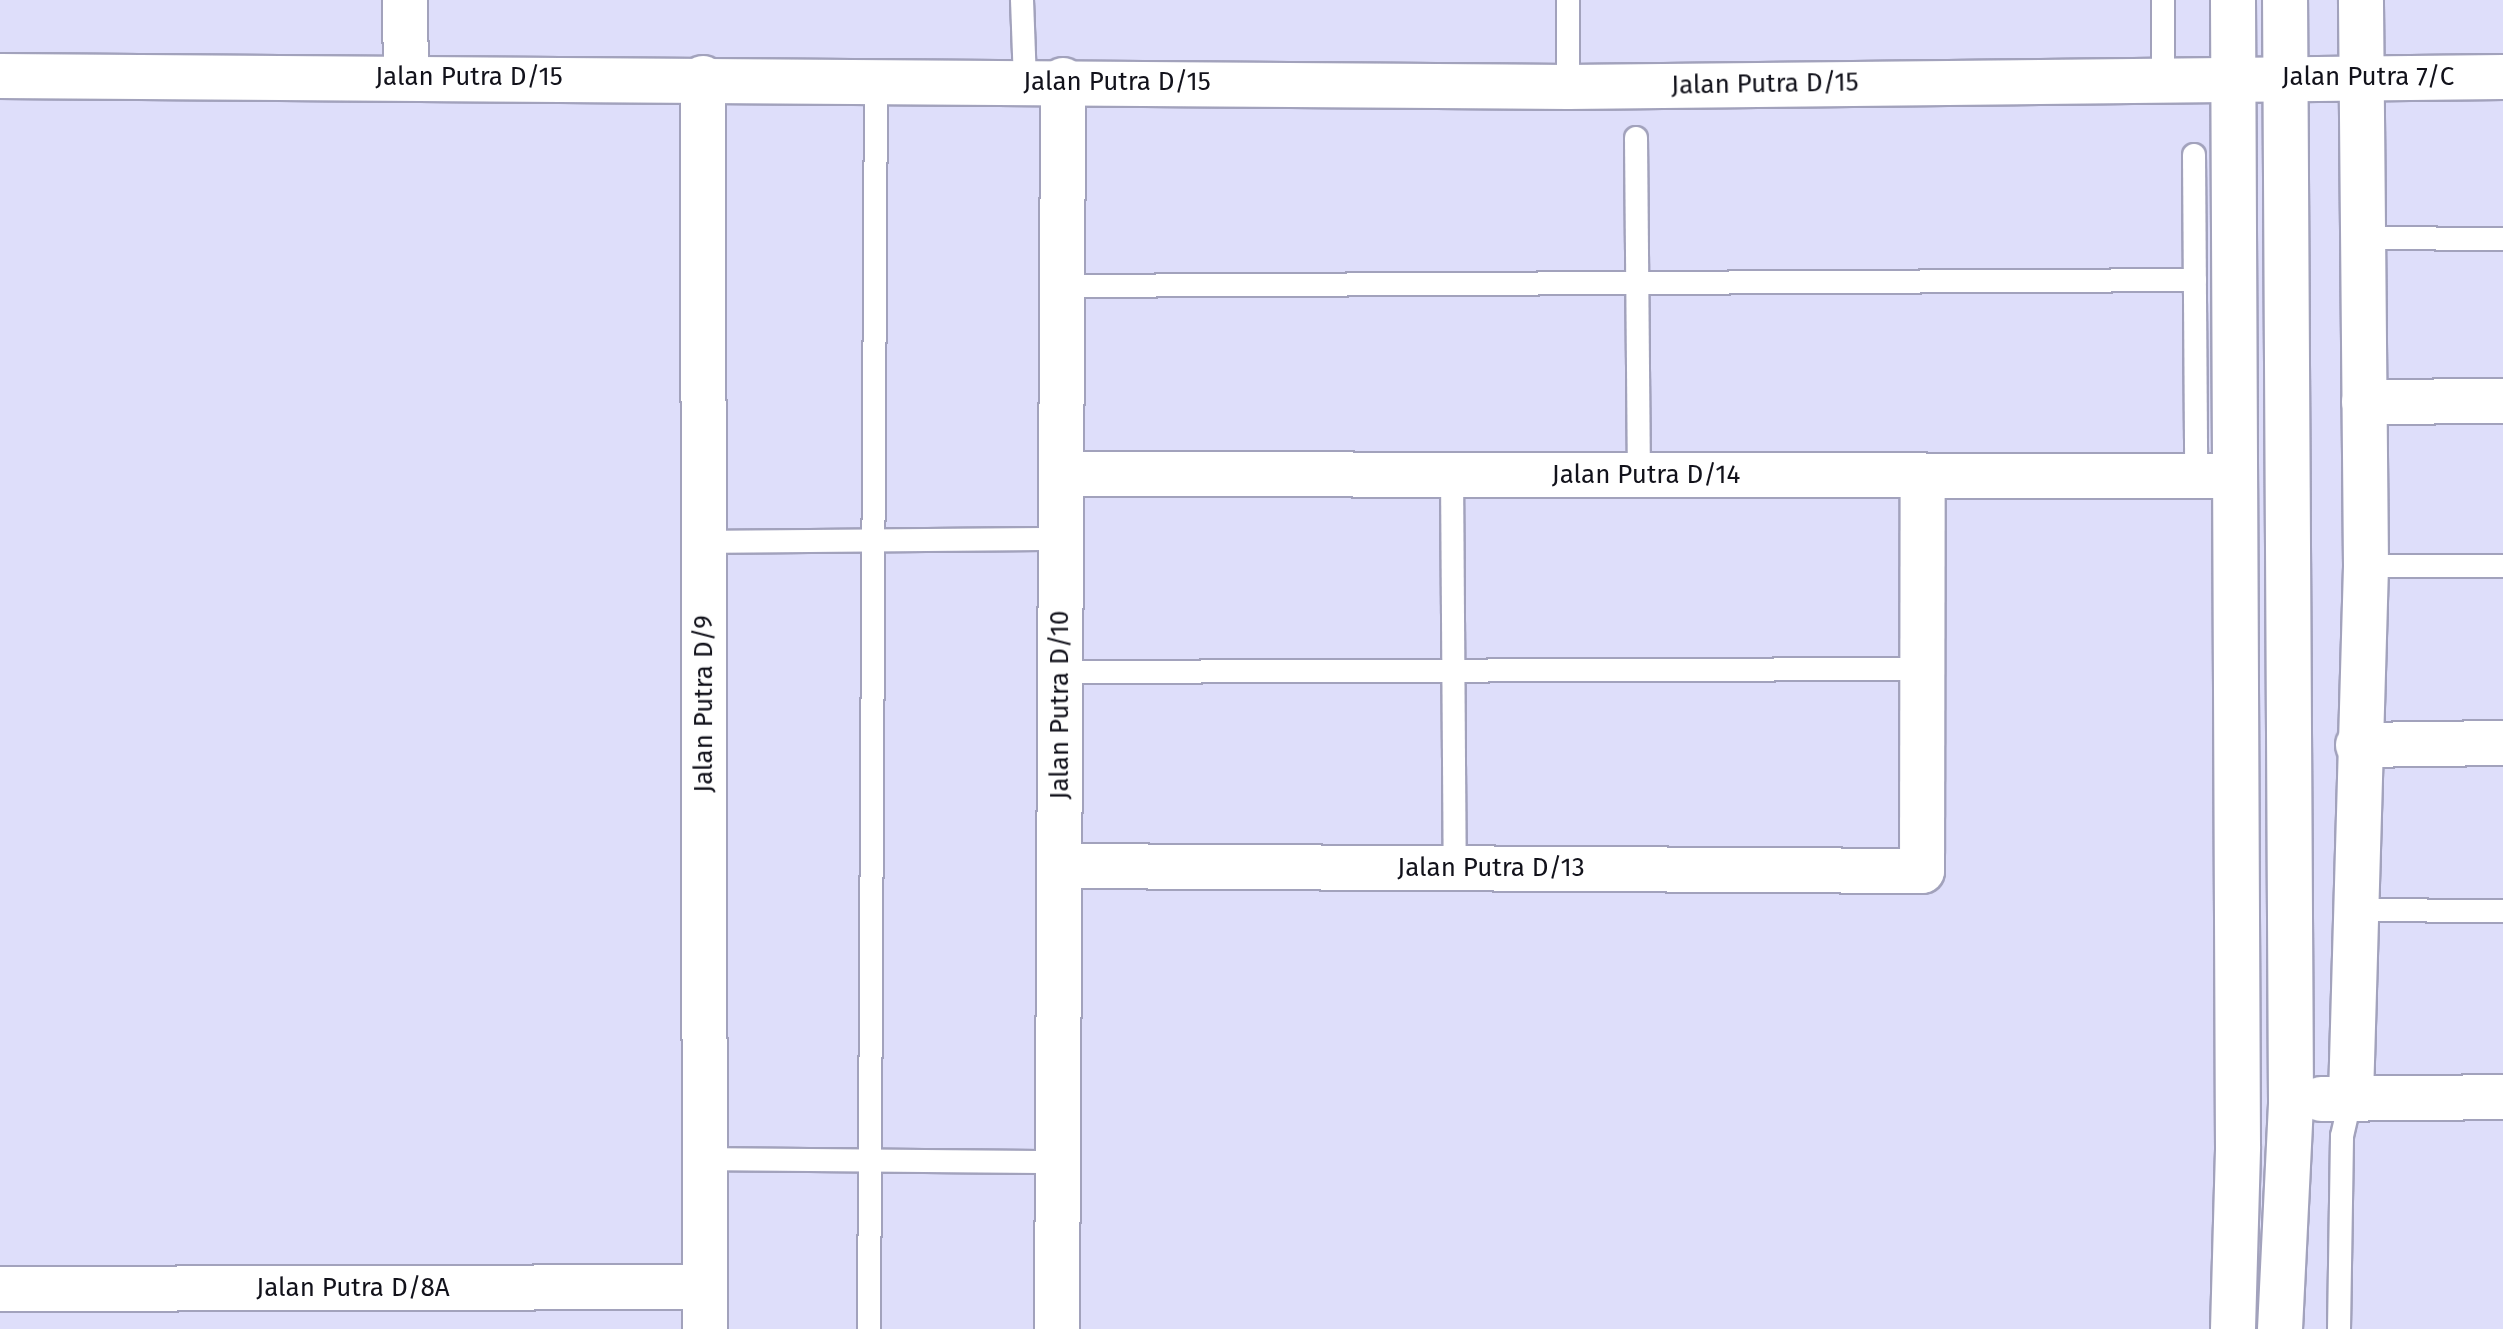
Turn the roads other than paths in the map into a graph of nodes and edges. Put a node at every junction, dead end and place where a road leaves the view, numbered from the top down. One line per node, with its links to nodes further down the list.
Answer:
1 (405, 0): 9 (street)
2 (1022, 0): 17 (lane)
3 (1568, 0): 18 (lane)
4 (2163, 0): 15 (lane)
5 (2233, 0): 16 (street)
6 (2285, 0): 10 (street)
7 (2361, 0): 11 (street)
8 (0, 76): 9 (street, Jalan Putra D/15)
9 (406, 77): 13 (street, Jalan Putra D/15)
10 (2284, 77): 11 (street, Jalan Putra 7/C); 16 (street, Jalan Putra 7/C); 50 (street)
11 (2360, 77): 12 (street, Jalan Putra 7/C); 21 (street)
12 (2503, 77)
13 (703, 78): 14 (street, Jalan Putra D/15); 35 (street, Jalan Putra D/9)
14 (876, 79): 17 (street, Jalan Putra D/15); 34 (lane)
15 (2163, 79): 16 (street, Jalan Putra D/15); 18 (street, Jalan Putra D/15)
16 (2233, 79): 32 (street)
17 (1044, 81): 18 (street, Jalan Putra D/15); 25 (street, Jalan Putra D/10)
18 (1568, 87)
19 (1636, 138): 24 (lane)
20 (2194, 155): 23 (lane)
21 (2364, 238): 22 (lane); 27 (street)
22 (2503, 239)
23 (2195, 280): 24 (lane); 32 (lane)
24 (1637, 283): 25 (lane); 30 (lane)
25 (1062, 286): 28 (street, Jalan Putra D/10)
26 (2503, 401): 27 (street)
27 (2364, 402): 36 (street)
28 (1061, 474): 29 (street, Jalan Putra D/14); 33 (street, Jalan Putra D/10)
29 (1452, 474): 30 (street, Jalan Putra D/14); 39 (lane)
30 (1639, 475): 31 (street, Jalan Putra D/14)
31 (1923, 476): 32 (street, Jalan Putra D/14); 38 (street)
32 (2214, 476): 49 (street)
33 (1061, 539): 34 (lane); 40 (street, Jalan Putra D/10)
34 (874, 541): 35 (lane); 52 (lane)
35 (704, 542): 51 (street, Jalan Putra D/9)
36 (2366, 566): 37 (lane); 42 (street)
37 (2503, 566)
38 (1923, 669): 39 (lane); 44 (street, Jalan Putra D/13)
39 (1452, 670): 40 (lane); 44 (lane)
40 (1060, 672): 43 (street, Jalan Putra D/10)
41 (2503, 743): 42 (street)
42 (2358, 745): 45 (street)
43 (1059, 866): 44 (street, Jalan Putra D/13); 53 (street, Jalan Putra D/10)
44 (1455, 868)
45 (2354, 910): 46 (lane); 47 (street)
46 (2503, 911)
47 (2351, 1097): 48 (street); 50 (street); 60 (lane)
48 (2503, 1097)
49 (2238, 1101): 50 (street); 58 (street)
50 (2291, 1101): 59 (street)
51 (705, 1159): 52 (lane); 55 (street, Jalan Putra D/9)
52 (870, 1162): 53 (lane); 56 (lane)
53 (1057, 1162): 57 (street, Jalan Putra D/10)
54 (0, 1289): 55 (street, Jalan Putra D/8A)
55 (705, 1308)
56 (869, 1329)
57 (1057, 1329)
58 (2233, 1329)
59 (2280, 1329)
60 (2339, 1329)

